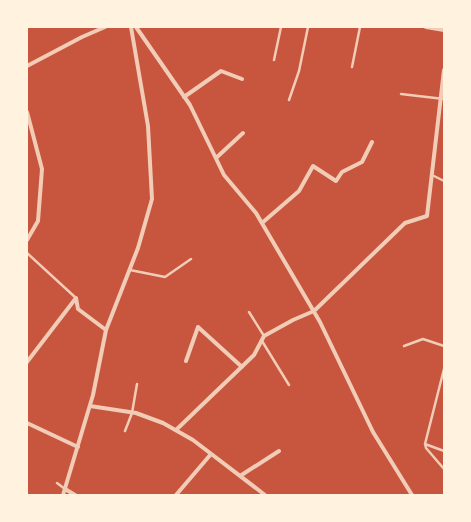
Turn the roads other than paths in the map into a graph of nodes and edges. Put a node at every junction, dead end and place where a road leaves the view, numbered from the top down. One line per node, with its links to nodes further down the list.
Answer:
1 (105, 27): 10 (street)
2 (131, 27): 28 (street)
3 (136, 27): 15 (street)
4 (281, 27): 9 (lane)
5 (308, 27): 17 (lane)
6 (360, 27): 11 (lane)
7 (426, 27): 8 (street)
8 (444, 30)
9 (274, 60)
10 (27, 66)
11 (352, 67)
12 (444, 70): 16 (street)
13 (242, 79): 15 (street)
14 (401, 94): 16 (lane)
15 (184, 97): 21 (street)
16 (442, 98): 22 (street)
17 (289, 100)
18 (27, 112): 25 (street)
19 (243, 133): 21 (street)
20 (372, 142): 24 (street)
21 (216, 158): 24 (street)
22 (431, 175): 23 (lane); 30 (street)
23 (444, 181)
24 (262, 223): 30 (street)
25 (27, 240)
26 (27, 253): 29 (lane)
27 (191, 259): 28 (lane)
28 (130, 270): 32 (street)
29 (76, 298): 32 (street); 38 (street)
30 (314, 311): 33 (street); 61 (street)
31 (249, 312): 33 (lane)
32 (106, 330): 43 (street)
33 (264, 336): 34 (street)
34 (262, 340): 39 (street); 42 (lane)
35 (404, 346): 36 (lane)
36 (444, 346)
37 (186, 361): 39 (street)
38 (27, 362)
39 (242, 367): 46 (street)
40 (444, 369): 48 (lane)
41 (137, 384): 44 (lane)
42 (289, 385)
43 (90, 406): 44 (street); 49 (street)
44 (132, 413): 46 (street); 47 (lane)
45 (27, 423): 49 (street)
46 (176, 430): 52 (street)
47 (125, 431)
48 (425, 444): 51 (lane); 53 (lane)
49 (78, 447): 56 (street)
50 (279, 451): 54 (street)
51 (444, 451)
52 (211, 454): 54 (street); 59 (street)
53 (444, 469)
54 (240, 476): 60 (street)
55 (58, 483): 56 (lane)
56 (65, 489): 57 (street); 58 (street)
57 (63, 495)
58 (75, 495)
59 (176, 495)
60 (265, 495)
61 (412, 495)

